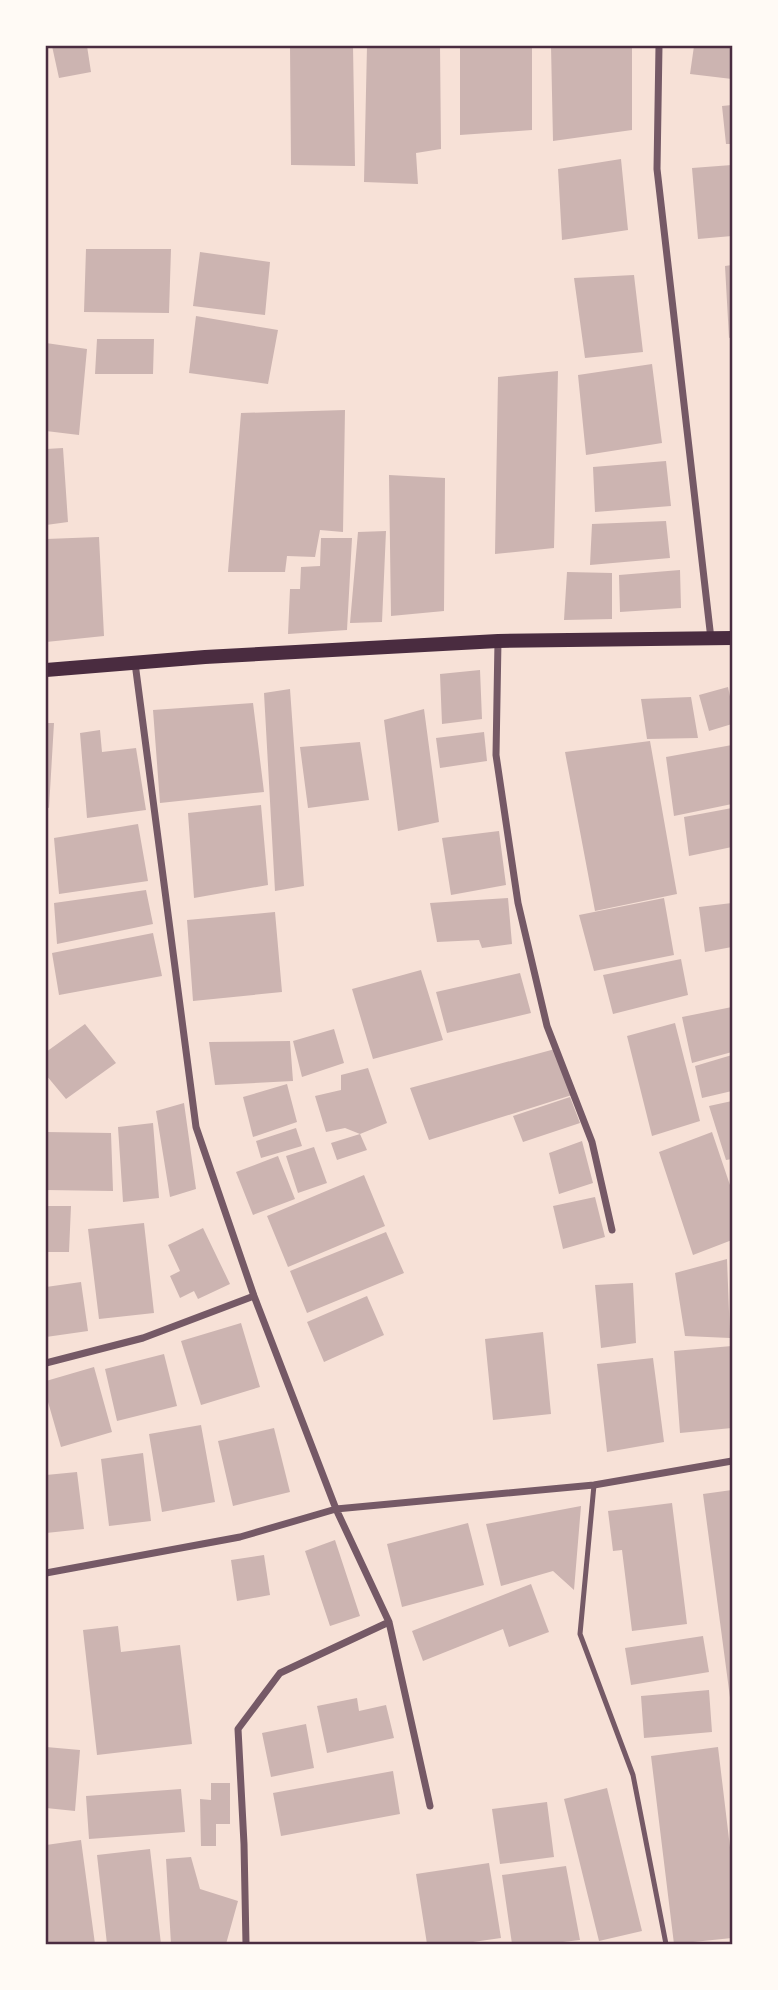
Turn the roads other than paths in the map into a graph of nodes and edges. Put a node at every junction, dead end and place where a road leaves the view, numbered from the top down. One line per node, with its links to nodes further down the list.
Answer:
1 (659, 46): 3 (street)
2 (733, 638): 3 (main road)
3 (711, 639): 4 (main road)
4 (498, 641): 5 (main road); 7 (street)
5 (135, 663): 6 (main road); 8 (street)
6 (46, 670)
7 (612, 1230)
8 (254, 1296): 9 (street); 12 (street)
9 (46, 1363)
10 (733, 1461): 11 (street)
11 (594, 1485): 12 (street); 17 (lane)
12 (336, 1509): 13 (street); 14 (street)
13 (46, 1573)
14 (389, 1622): 15 (street); 16 (street)
15 (430, 1807)
16 (246, 1944)
17 (666, 1944)

